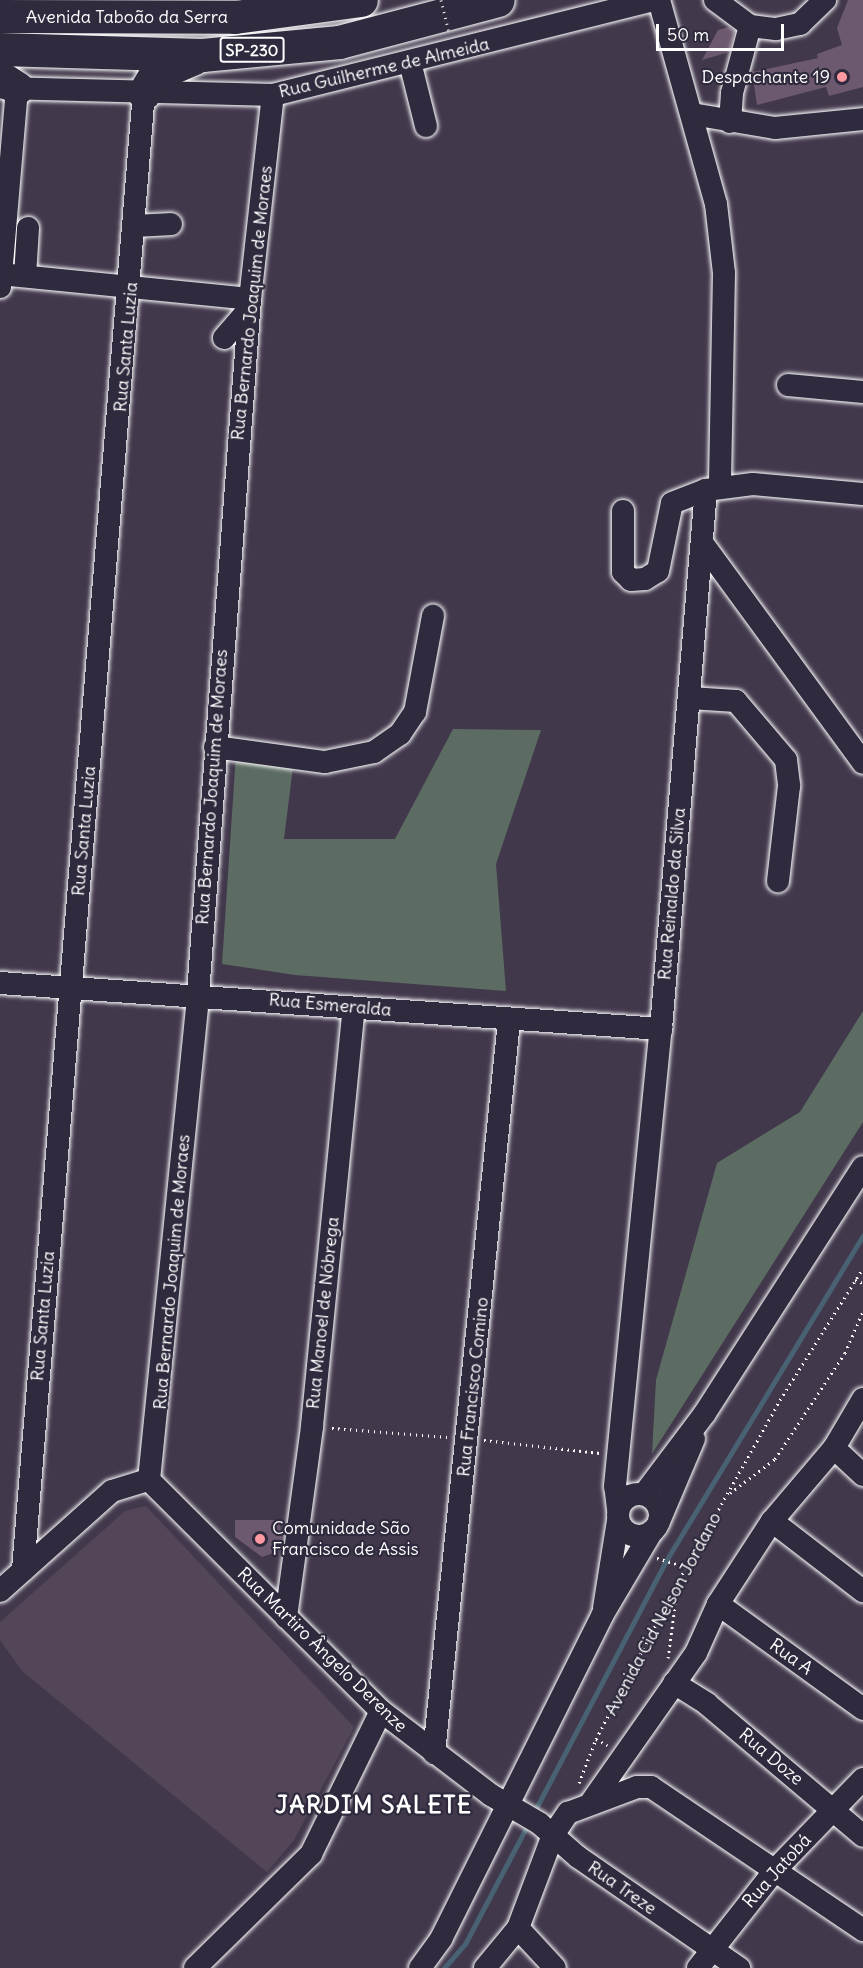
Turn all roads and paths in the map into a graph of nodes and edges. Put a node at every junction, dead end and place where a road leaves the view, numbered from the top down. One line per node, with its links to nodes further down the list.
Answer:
1 (361, 0): 8 (highway, Avenida Taboão da Serra / SP-230)
2 (441, 0): 10 (path, bridge)
3 (498, 0): 12 (highway, Avenida Taboão da Serra / SP-230)
4 (654, 0): 13 (street, Rua Guilherme de Almeida)
5 (659, 0): 17 (street, Rua Reinaldo da Silva)
6 (716, 0): 9 (street)
7 (825, 0): 9 (street)
8 (0, 16)
9 (750, 26): 19 (street)
10 (449, 33)
11 (0, 49): 12 (highway, Avenida Taboão da Serra / SP-230)
12 (202, 55): 15 (highway)
13 (410, 62): 16 (street, Rua Guilherme de Almeida); 20 (street)
14 (6, 85): 15 (street, Rua Guilherme de Almeida); 25 (street)
15 (144, 93): 16 (street, Rua Guilherme de Almeida); 22 (street, Rua Santa Luzia)
16 (273, 95): 27 (street, Rua Bernardo Joaquim de Moraes)
17 (692, 114): 19 (street); 31 (street, Rua Reinaldo da Silva)
18 (863, 118): 19 (street)
19 (730, 122)
20 (426, 126)
21 (171, 224): 22 (street)
22 (136, 226): 26 (street, Rua Santa Luzia)
23 (28, 228): 24 (street)
24 (25, 276): 25 (street); 26 (street)
25 (0, 279)
26 (132, 284): 27 (street); 41 (street, Rua Santa Luzia)
27 (249, 304): 28 (street); 37 (street, Rua Bernardo Joaquim de Moraes)
28 (224, 339)
29 (788, 386): 30 (street)
30 (863, 392)
31 (713, 489): 32 (street); 33 (street); 34 (street, Rua Reinaldo da Silva)
32 (863, 494)
33 (623, 511)
34 (703, 544): 36 (street, Rua Reinaldo da Silva); 38 (street)
35 (433, 616): 37 (street)
36 (690, 698): 39 (street); 45 (street, Rua Reinaldo da Silva)
37 (215, 747): 42 (street, Rua Bernardo Joaquim de Moraes)
38 (863, 763)
39 (778, 881)
40 (0, 983): 41 (street, Rua Esmeralda)
41 (71, 986): 42 (street, Rua Esmeralda); 64 (street, Rua Santa Luzia)
42 (198, 994): 43 (street, Rua Esmeralda); 56 (street, Rua Bernardo Joaquim de Moraes)
43 (354, 1008): 44 (street, Rua Esmeralda); 70 (street, Rua Manoel de Nóbrega)
44 (509, 1021): 45 (street, Rua Esmeralda); 74 (street, Rua Francisco Comino)
45 (661, 1029): 54 (street, Rua Reinaldo da Silva)
46 (863, 1167): 52 (street)
47 (863, 1268): 48 (path, Avenida Cid Nelson Jordano)
48 (855, 1280): 49 (path); 58 (path, Avenida Cid Nelson Jordano)
49 (863, 1283)
50 (863, 1311): 58 (path)
51 (863, 1399): 53 (street)
52 (705, 1413): 57 (street); 61 (street)
53 (834, 1448): 55 (street); 60 (street)
54 (619, 1455): 57 (street); 59 (street, Rua Reinaldo da Silva)
55 (863, 1475)
56 (149, 1480): 64 (street); 70 (street, Rua Martiro Ângelo Derenze)
57 (642, 1494): 59 (street); 61 (street)
58 (728, 1494): 63 (path, Avenida Cid Nelson Jordano)
59 (618, 1515): 61 (street); 69 (street)
60 (772, 1521): 67 (street); 68 (street)
61 (656, 1525): 69 (street)
62 (656, 1557): 63 (path)
63 (686, 1567): 65 (path, Avenida Cid Nelson Jordano)
64 (23, 1570): 66 (street)
65 (678, 1586): 71 (path); 78 (path, Avenida Cid Nelson Jordano)
66 (0, 1591)
67 (863, 1591)
68 (718, 1604): 71 (street); 72 (street, Rua A)
69 (603, 1614): 79 (street)
70 (286, 1617): 73 (street, Rua Martiro Ângelo Derenze)
71 (676, 1681): 76 (street); 77 (street, Rua Doze)
72 (863, 1709)
73 (381, 1711): 74 (street, Rua Martiro Ângelo Derenze); 85 (street)
74 (434, 1753): 79 (street, Rua Martiro Ângelo Derenze)
75 (863, 1779): 77 (street, Rua Jatobá)
76 (592, 1801): 78 (street); 81 (street)
77 (834, 1810): 80 (street, Rua Doze); 81 (street, Rua Jatobá)
78 (568, 1813): 79 (street)
79 (531, 1820): 82 (street); 84 (street, Rua Treze); 86 (street)
80 (863, 1836)
81 (776, 1869): 83 (street); 84 (street, Rua Jatobá)
82 (518, 1928): 87 (street); 88 (street)
83 (863, 1930)
84 (704, 1959): 89 (street, Rua Treze)
85 (195, 1968)
86 (420, 1968)
87 (485, 1968)
88 (555, 1968)
89 (739, 1968)

